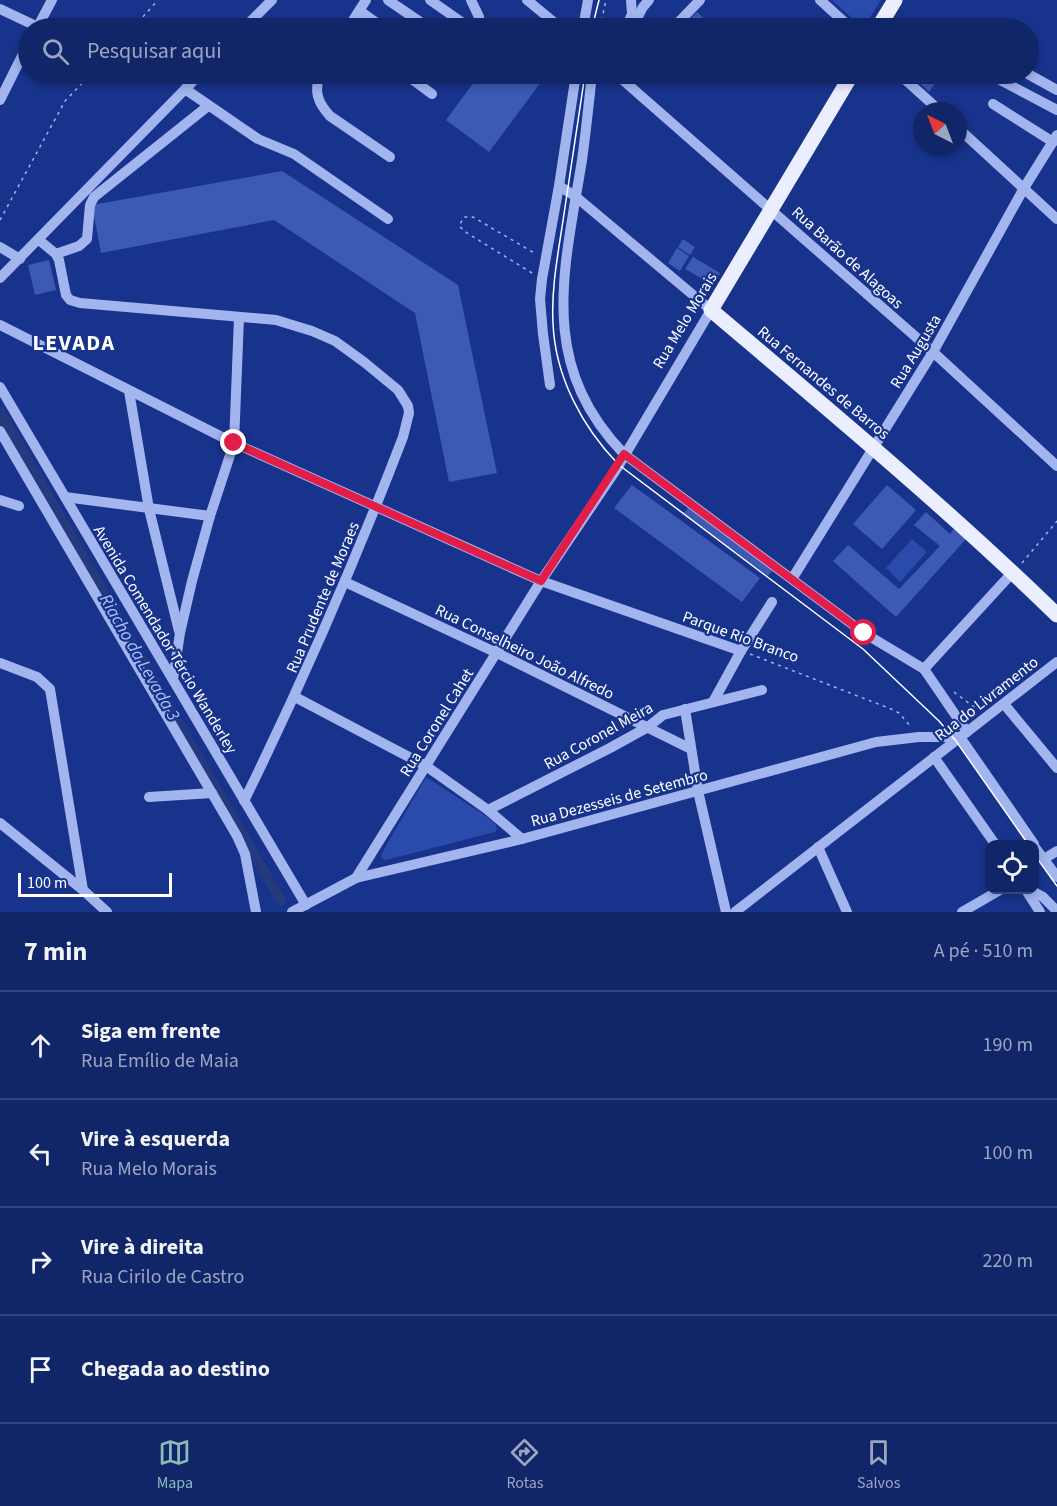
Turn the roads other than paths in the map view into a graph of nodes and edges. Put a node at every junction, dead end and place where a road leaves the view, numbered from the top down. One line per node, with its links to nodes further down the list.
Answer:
1 (52, 0): 17 (street)
2 (272, 0): 18 (street)
3 (366, 0): 15 (street)
4 (388, 0): 21 (street)
5 (430, 0): 22 (street)
6 (471, 0): 23 (street)
7 (527, 0): 24 (street)
8 (588, 0): 25 (street)
9 (632, 0): 26 (street)
10 (649, 0): 27 (street)
11 (700, 0): 28 (street)
12 (820, 0): 29 (street)
13 (895, 0): 30 (main road)
14 (0, 9): 16 (street)
15 (360, 11): 19 (street); 20 (street)
16 (18, 18)
17 (42, 18)
18 (254, 18)
19 (355, 18)
20 (370, 18)
21 (414, 18)
22 (456, 18)
23 (479, 18)
24 (549, 18)
25 (585, 18)
26 (630, 18)
27 (637, 18)
28 (683, 18)
29 (839, 18)
30 (884, 18)
31 (18, 64): 44 (street)
32 (1039, 80): 42 (street)
33 (317, 84): 51 (street)
34 (418, 84): 43 (street)
35 (574, 84): 52 (street)
36 (591, 84): 54 (street)
37 (628, 84): 55 (street, Rua Barão de Alagoas)
38 (846, 84): 55 (main road, Rua Melo Morais)
39 (910, 84): 45 (street)
40 (1008, 84): 48 (street)
41 (188, 86): 47 (street); 58 (street)
42 (1057, 90)
43 (432, 94)
44 (0, 100)
45 (930, 102)
46 (993, 104): 50 (street)
47 (208, 106): 56 (street); 60 (street)
48 (1057, 110)
49 (967, 136): 53 (street)
50 (1055, 138): 53 (street, Rua Augusta)
51 (390, 157)
52 (559, 186): 54 (street, Rua Fernandes de Barros); 67 (street)
53 (1024, 188): 57 (street); 66 (street, Rua Augusta)
54 (575, 196): 63 (street, Rua Fernandes de Barros); 73 (street)
55 (772, 209): 63 (main road, Rua Melo Morais); 66 (street, Rua Barão de Alagoas)
56 (388, 219)
57 (1057, 219)
58 (39, 240): 60 (street); 61 (street)
59 (0, 247): 61 (street)
60 (56, 254): 64 (street, Rua Prudente de Moraes)
61 (20, 259): 62 (street)
62 (0, 278)
63 (711, 310): 72 (main road, Rua Fernandes de Barros); 73 (street, Rua Melo Morais)
64 (239, 318): 71 (street); 78 (street, Rua Prudente de Moraes)
65 (0, 325): 69 (street, Parque Rio Branco)
66 (933, 352): 72 (street, Rua Augusta); 74 (street, Rua Barão de Alagoas)
67 (550, 385)
68 (0, 387): 75 (street, Avenida Comendador Tércio Wanderley)
69 (129, 391): 71 (street, Parque Rio Branco); 79 (street)
70 (0, 431): 106 (street)
71 (234, 443): 78 (street, Parque Rio Branco); 80 (street)
72 (873, 447): 81 (main road, Rua Fernandes de Barros); 82 (street, Rua Augusta)
73 (624, 454): 82 (street); 83 (street, Rua Melo Morais)
74 (1057, 466)
75 (65, 497): 79 (street); 93 (street, Avenida Comendador Tércio Wanderley)
76 (0, 500): 77 (street)
77 (19, 506)
78 (376, 506): 83 (street, Parque Rio Branco); 84 (street, Rua Prudente de Moraes)
79 (149, 508): 80 (street); 87 (street)
80 (210, 516): 87 (street)
81 (1013, 572): 86 (main road, Rua Fernandes de Barros); 92 (street)
82 (792, 579): 92 (street)
83 (541, 581): 88 (street, Parque Rio Branco); 89 (street, Rua Coronel Cahet)
84 (345, 582): 89 (street, Rua Conselheiro João Alfredo); 95 (street, Rua Prudente de Moraes)
85 (772, 602): 88 (street)
86 (1057, 615)
87 (180, 633): 93 (street)
88 (741, 651): 96 (street)
89 (496, 652): 99 (street, Rua Conselheiro João Alfredo); 103 (street, Rua Coronel Cahet)
90 (1057, 662): 97 (street, Rua do Livramento)
91 (0, 663): 120 (street)
92 (924, 669): 100 (street)
93 (173, 679): 108 (street, Avenida Comendador Tércio Wanderley)
94 (762, 690): 96 (street, Rua Coronel Meira)
95 (295, 697): 103 (street); 108 (street, Rua Prudente de Moraes)
96 (713, 702): 98 (street, Rua Coronel Meira)
97 (1004, 704): 100 (street, Rua do Livramento); 104 (street)
98 (685, 709): 99 (street, Rua Coronel Meira); 101 (street)
99 (648, 727): 101 (street, Rua Conselheiro João Alfredo); 109 (street, Rua Coronel Meira)
100 (961, 737): 102 (street, Rua do Livramento); 105 (street, Rua Dezesseis de Setembro); 113 (street)
101 (691, 750): 105 (street)
102 (934, 757): 112 (street); 114 (street, Rua do Livramento)
103 (426, 766): 109 (street); 119 (street, Rua Coronel Cahet)
104 (1057, 768)
105 (698, 791): 111 (street, Rua Dezesseis de Setembro); 129 (street)
106 (212, 793): 107 (street); 127 (street)
107 (148, 797)
108 (244, 801): 124 (street, Avenida Comendador Tércio Wanderley)
109 (488, 810): 111 (street)
110 (0, 823): 120 (street)
111 (522, 839): 119 (street, Rua Dezesseis de Setembro)
112 (992, 840)
113 (1031, 840)
114 (818, 847): 130 (street, Rua do Livramento); 131 (street)
115 (1057, 851): 117 (street)
116 (1039, 852): 117 (street)
117 (1044, 859): 118 (street)
118 (1057, 877)
119 (356, 878): 124 (street, Rua Dezesseis de Setembro)
120 (83, 890): 126 (street)
121 (993, 894): 132 (street)
122 (1029, 894): 133 (street)
123 (1037, 894): 125 (street)
124 (306, 905): 128 (street, Rua Dezesseis de Setembro)
125 (1057, 910)
126 (107, 912)
127 (256, 912)
128 (292, 912)
129 (726, 912)
130 (735, 912)
131 (847, 912)
132 (962, 912)
133 (1040, 912)

